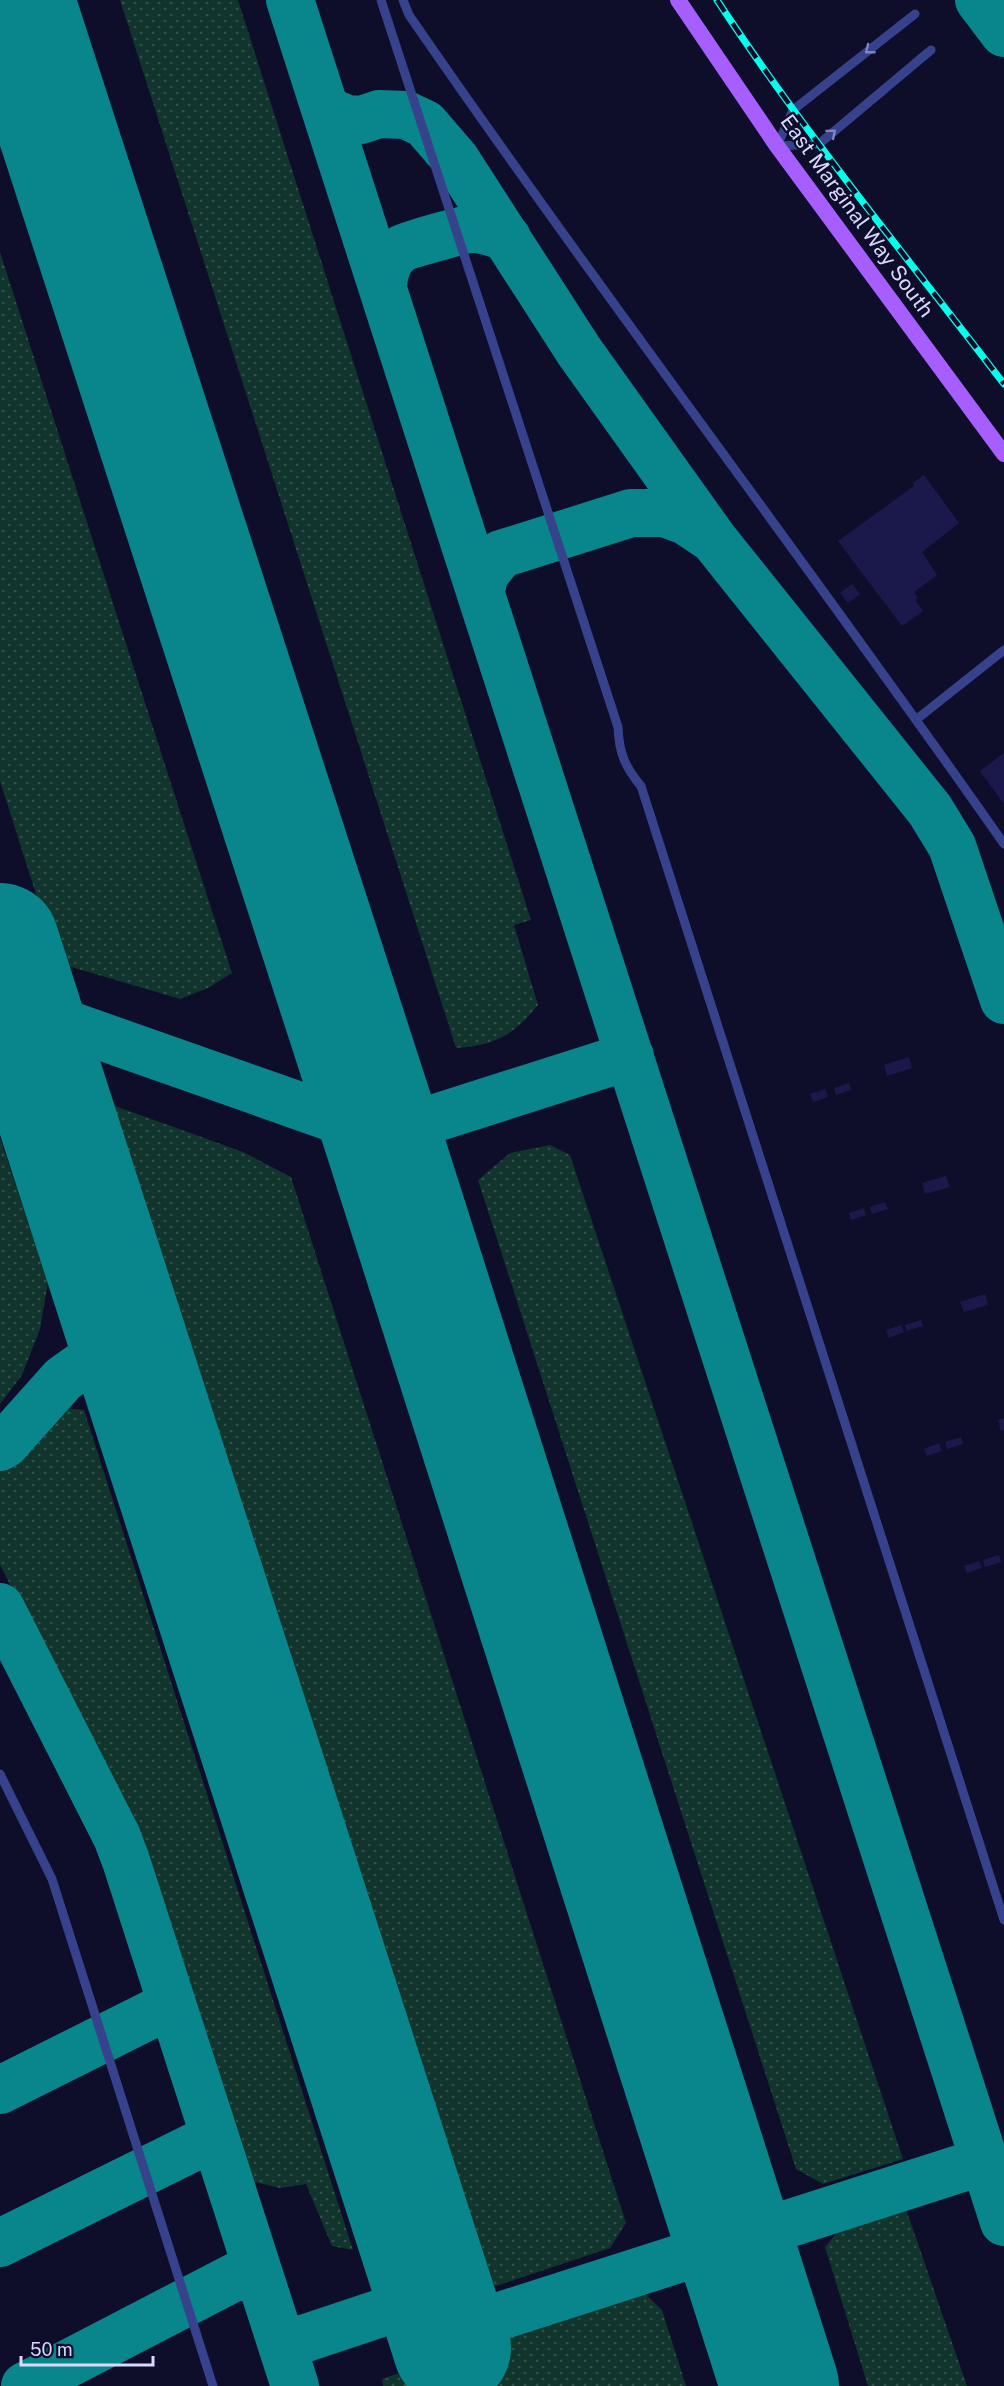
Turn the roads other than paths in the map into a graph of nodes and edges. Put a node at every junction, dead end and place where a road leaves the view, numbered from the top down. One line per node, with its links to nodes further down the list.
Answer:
1 (381, 0): 12 (lane)
2 (403, 0): 9 (lane)
3 (678, 0): 6 (main road, East Marginal Way South)
4 (915, 15): 6 (lane, one-way to 6)
5 (931, 50): 6 (lane, one-way to 5)
6 (777, 146): 7 (main road, East Marginal Way South)
7 (1004, 454)
8 (1004, 650): 9 (lane)
9 (916, 718): 10 (lane)
10 (1004, 844)
11 (0, 1774): 13 (lane)
12 (1004, 1920)
13 (213, 2386)

